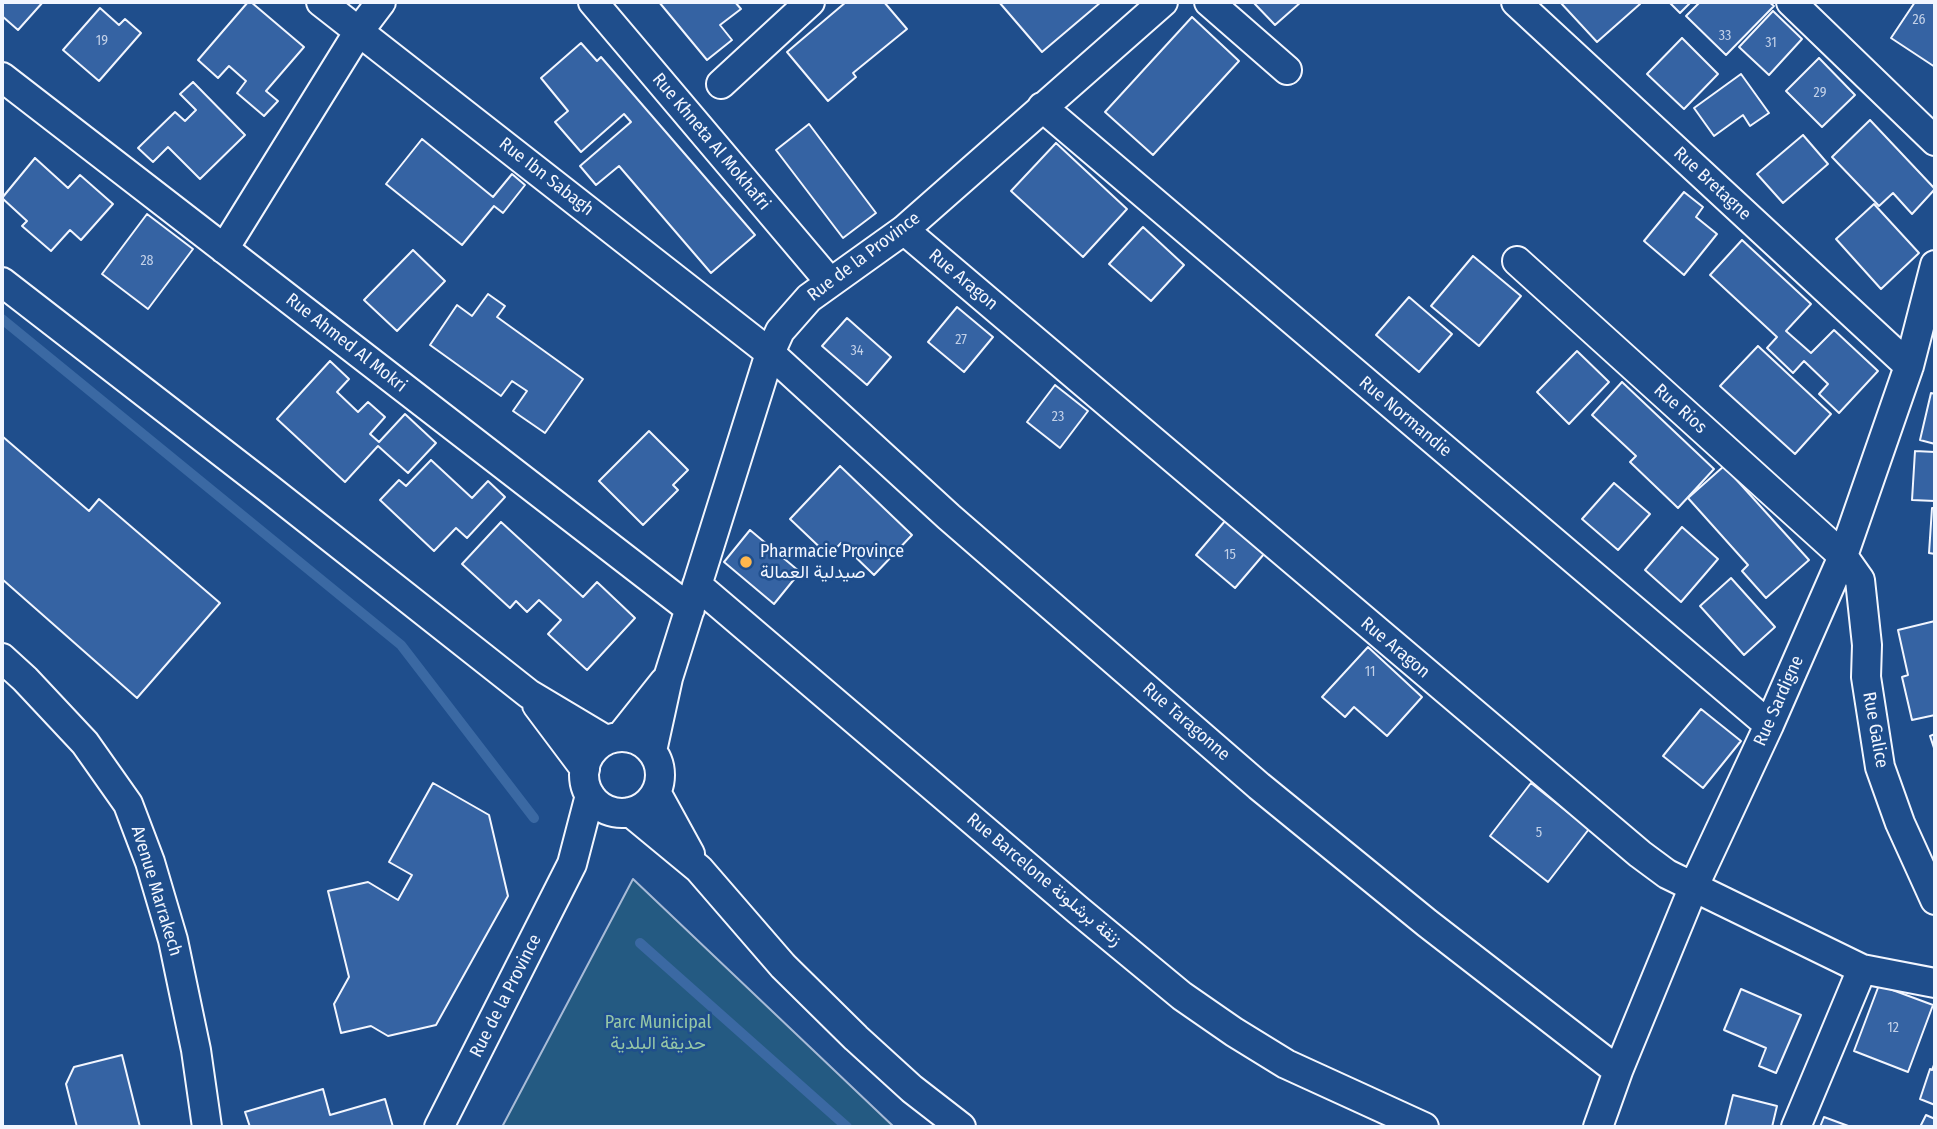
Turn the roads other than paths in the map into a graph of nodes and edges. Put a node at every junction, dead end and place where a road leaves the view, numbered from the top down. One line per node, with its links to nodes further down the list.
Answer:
1 (321, 2): 9 (street, Rue Ibn Sabagh)
2 (381, 2): 9 (street)
3 (593, 2): 19 (street, Rue Khneta Al Mokhafri)
4 (810, 2): 12 (street)
5 (1163, 2): 13 (street, Rue de la Province)
6 (1209, 2): 10 (street)
7 (1516, 2): 22 (street, Rue Bretagne)
8 (1804, 8): 14 (street)
9 (359, 31): 16 (street); 21 (street, Rue Ibn Sabagh)
10 (1287, 70)
11 (2, 77): 16 (street, Rue Ahmed Al Mokri)
12 (721, 84)
13 (1042, 107): 15 (street, Rue de la Province); 28 (street, Rue Normandie)
14 (1935, 141)
15 (904, 230): 19 (street, Rue de la Province); 36 (street, Rue Aragon)
16 (224, 249): 24 (street, Rue Ahmed Al Mokri)
17 (1517, 261): 23 (street, Rue Rios)
18 (1935, 265): 22 (street, Rue Sardigne)
19 (829, 281): 21 (street, Rue de la Province)
20 (2, 282): 27 (street)
21 (771, 353): 24 (street, Rue de la Province); 40 (street, Rue Taragonne)
22 (1909, 366): 23 (street, Rue Sardigne)
23 (1843, 556): 28 (street, Rue Sardigne); 37 (street, Rue Galice)
24 (694, 597): 26 (street, Rue de la Province); 44 (street, Rue Barcelone زنقة برشلونة)
25 (2, 658): 41 (street, Avenue Marrakech)
26 (668, 678): 29 (street, Rue de la Province); 30 (street, Rue de la Province)
27 (529, 694): 29 (street); 31 (street)
28 (1769, 725): 36 (street, Rue Sardigne)
29 (614, 738): 30 (street); 31 (street)
30 (652, 751): 32 (street)
31 (588, 782): 33 (street); 34 (street, Rue de la Province)
32 (656, 792): 33 (street); 35 (street)
33 (624, 812): 34 (street, Rue de la Province); 35 (street)
34 (572, 864): 42 (street, Rue de la Province)
35 (699, 869): 43 (street)
36 (1694, 886): 38 (street, Rue Aragon); 40 (street, Rue Sardigne)
37 (1935, 900)
38 (1862, 969): 39 (street, Rue Aragon); 46 (street)
39 (1935, 983)
40 (1618, 1071): 45 (street, Rue Sardigne)
41 (207, 1127)
42 (439, 1127)
43 (961, 1127)
44 (1424, 1127)
45 (1598, 1127)
46 (1796, 1127)

